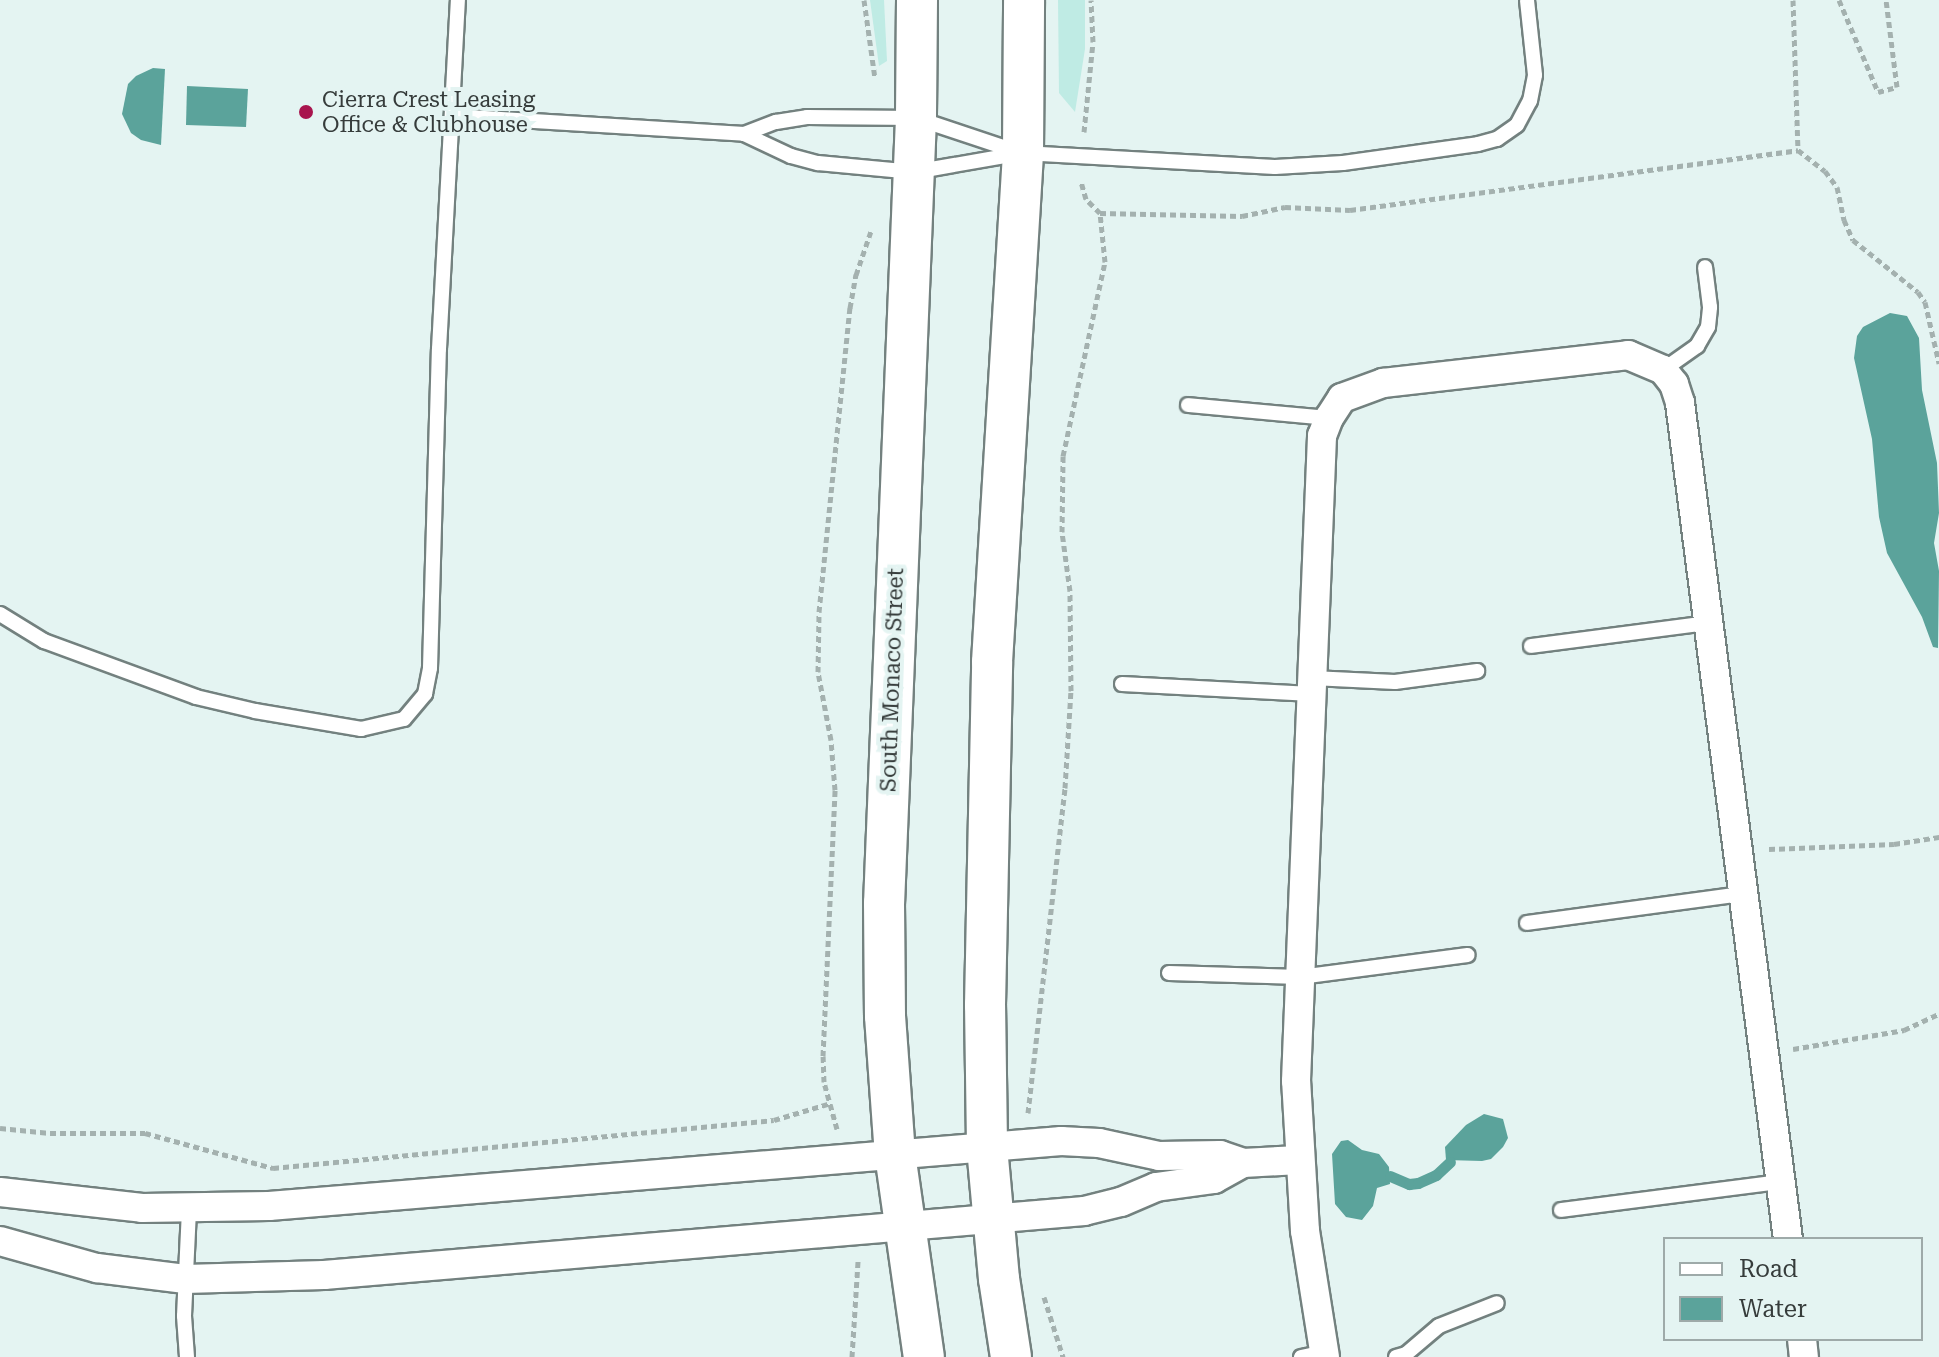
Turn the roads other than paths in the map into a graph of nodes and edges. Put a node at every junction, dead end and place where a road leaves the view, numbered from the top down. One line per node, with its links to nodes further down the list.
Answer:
1 (458, 0): 5 (lane)
2 (917, 0): 6 (main road, South Monaco Street)
3 (1024, 0): 8 (main road)
4 (1527, 0): 8 (lane)
5 (452, 116): 7 (lane); 14 (lane)
6 (897, 117): 7 (lane); 8 (lane); 9 (main road, South Monaco Street)
7 (744, 134): 9 (lane)
8 (1023, 153): 9 (lane); 25 (main road)
9 (895, 170): 26 (main road, South Monaco Street)
10 (1705, 267): 11 (lane)
11 (1663, 370): 13 (street); 15 (street)
12 (1188, 405): 13 (lane)
13 (1329, 418): 19 (street)
14 (0, 614)
15 (1708, 623): 16 (lane); 20 (street)
16 (1531, 646)
17 (1477, 671): 19 (lane)
18 (1122, 684): 19 (lane)
19 (1312, 686): 24 (street)
20 (1742, 894): 21 (lane); 29 (street)
21 (1527, 923)
22 (1468, 955): 24 (lane)
23 (1169, 973): 24 (lane)
24 (1300, 977): 27 (street)
25 (1006, 1144): 26 (street); 28 (street); 33 (main road)
26 (895, 1154): 31 (street); 34 (main road, South Monaco Street)
27 (1299, 1160): 28 (street); 39 (street)
28 (1243, 1163): 33 (street)
29 (1781, 1182): 32 (lane); 35 (street)
30 (0, 1192): 31 (street)
31 (189, 1210): 37 (lane)
32 (1561, 1210)
33 (993, 1218): 34 (street); 42 (main road)
34 (904, 1226): 37 (street); 41 (main road, South Monaco Street)
35 (1788, 1237)
36 (0, 1241): 37 (street)
37 (185, 1279): 40 (lane)
38 (1497, 1303): 43 (lane)
39 (1317, 1355)
40 (187, 1357)
41 (924, 1357)
42 (1011, 1357)
43 (1396, 1357)

